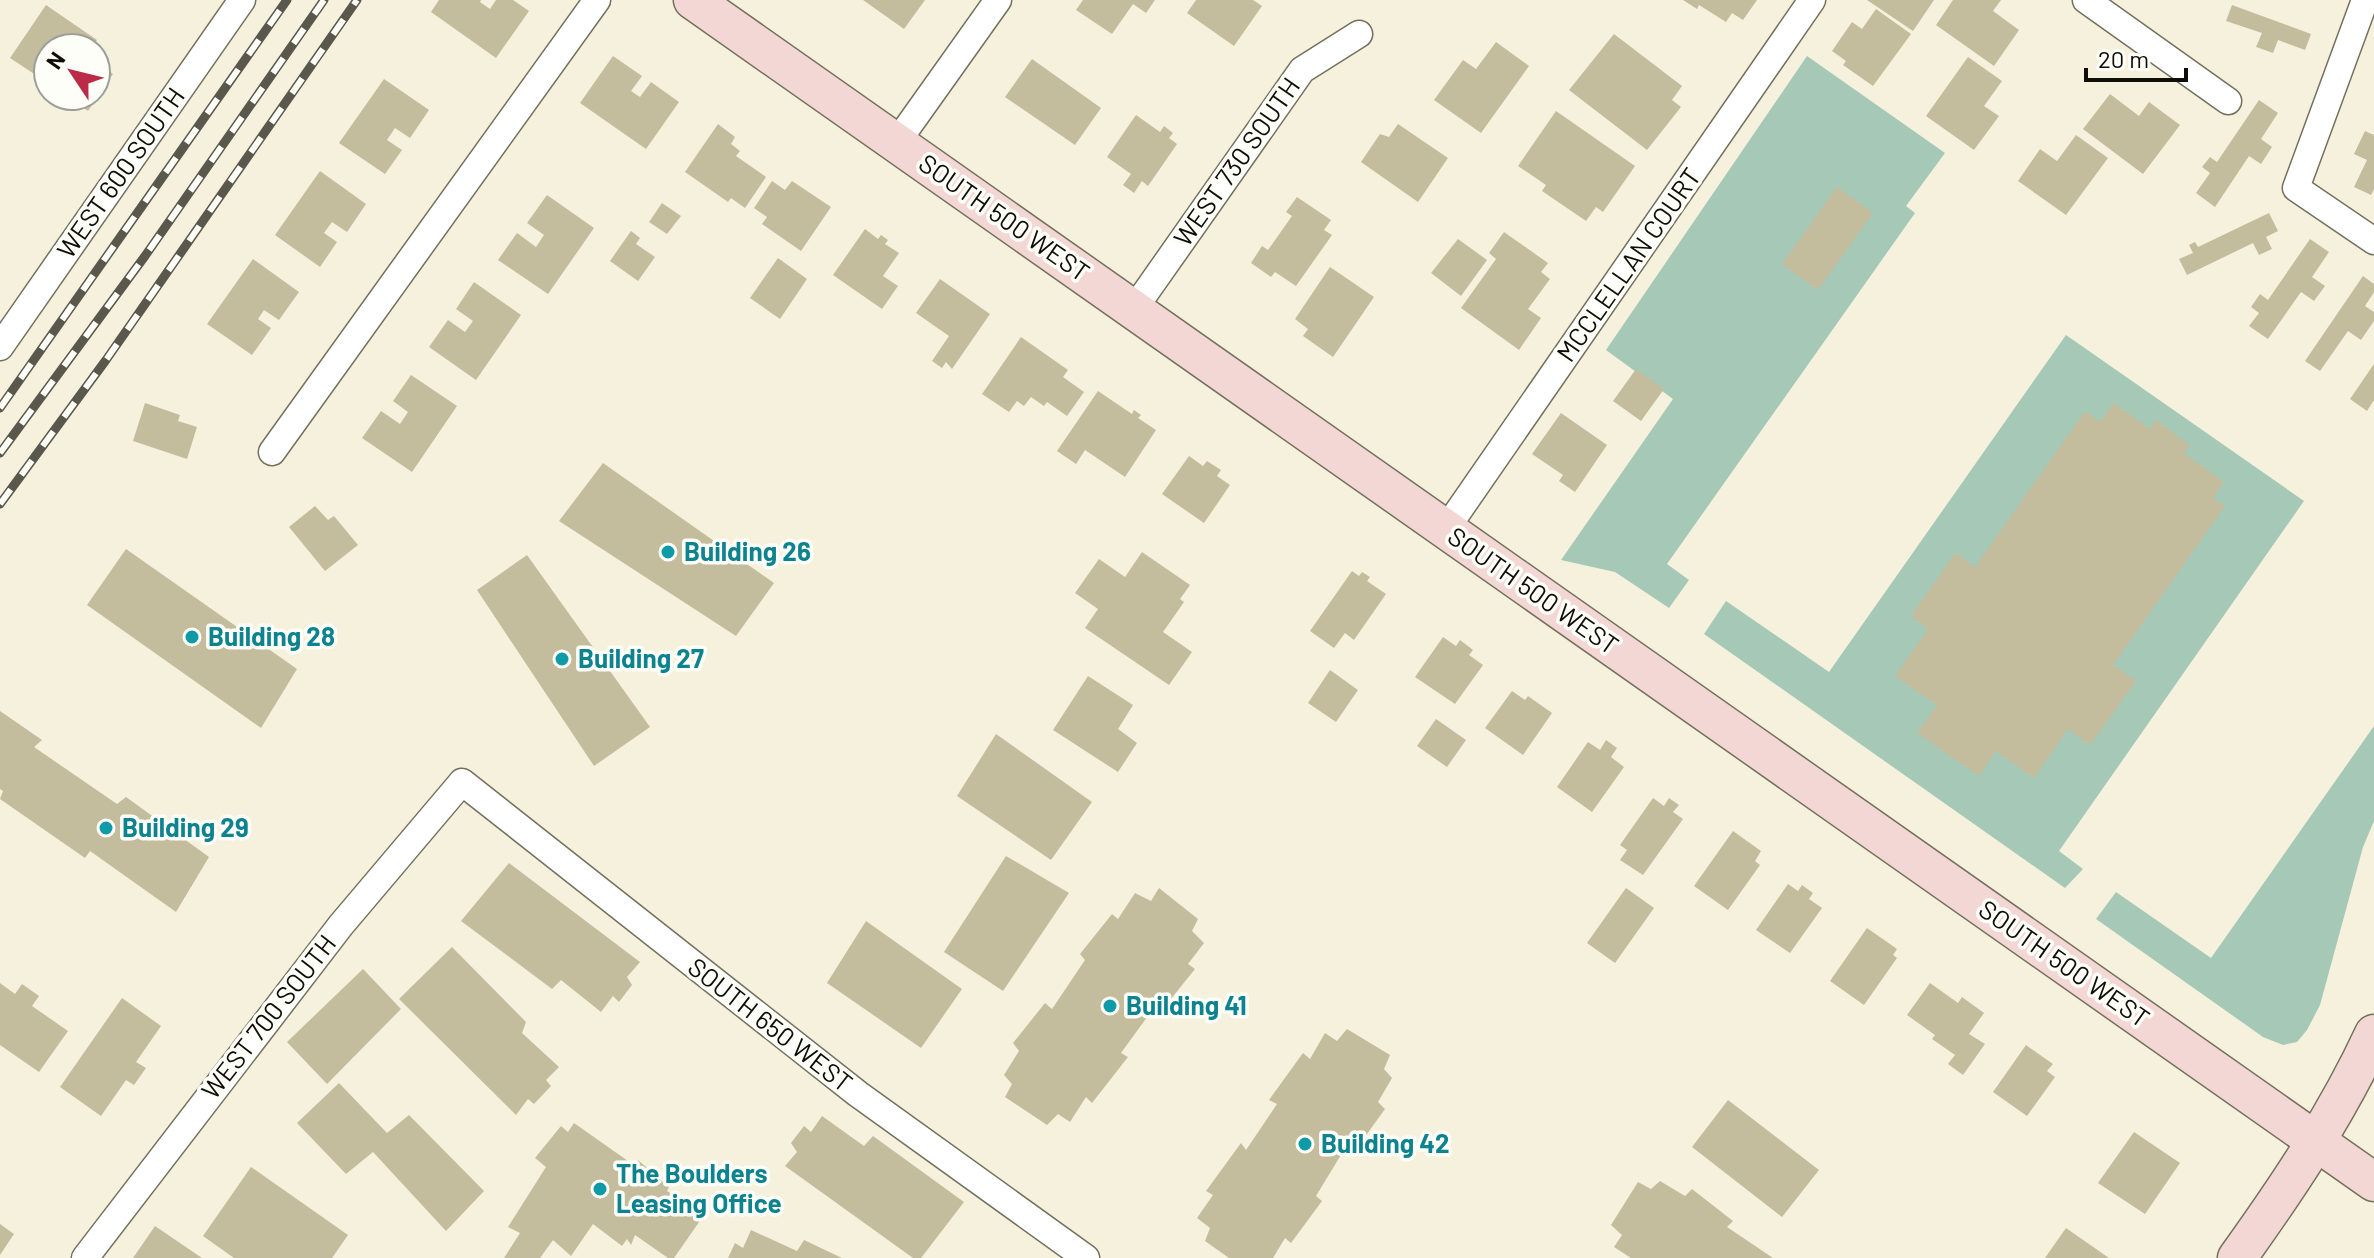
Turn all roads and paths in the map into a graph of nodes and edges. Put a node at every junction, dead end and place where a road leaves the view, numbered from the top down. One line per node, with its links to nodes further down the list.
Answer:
1 (242, 0): 13 (street, WEST 600 SOUTH)
2 (597, 0): 14 (street)
3 (693, 0): 10 (main road, SOUTH 500 WEST)
4 (998, 0): 10 (street)
5 (1812, 0): 15 (street, MCCLELLAN COURT)
6 (2086, 0): 9 (street)
7 (2365, 0): 11 (street)
8 (1359, 34): 12 (street, WEST 730 SOUTH)
9 (2228, 101)
10 (897, 142): 12 (main road, SOUTH 500 WEST)
11 (2374, 241)
12 (1134, 309): 15 (main road, SOUTH 500 WEST)
13 (0, 347)
14 (272, 452)
15 (1446, 529): 18 (main road, SOUTH 500 WEST)
16 (462, 782): 20 (street, WEST 700 SOUTH); 21 (street, SOUTH 650 WEST)
17 (2374, 1034): 18 (main road)
18 (2316, 1141): 19 (main road, SOUTH 500 WEST); 22 (main road)
19 (2374, 1182)
20 (85, 1258)
21 (1086, 1258)
22 (2237, 1258)

